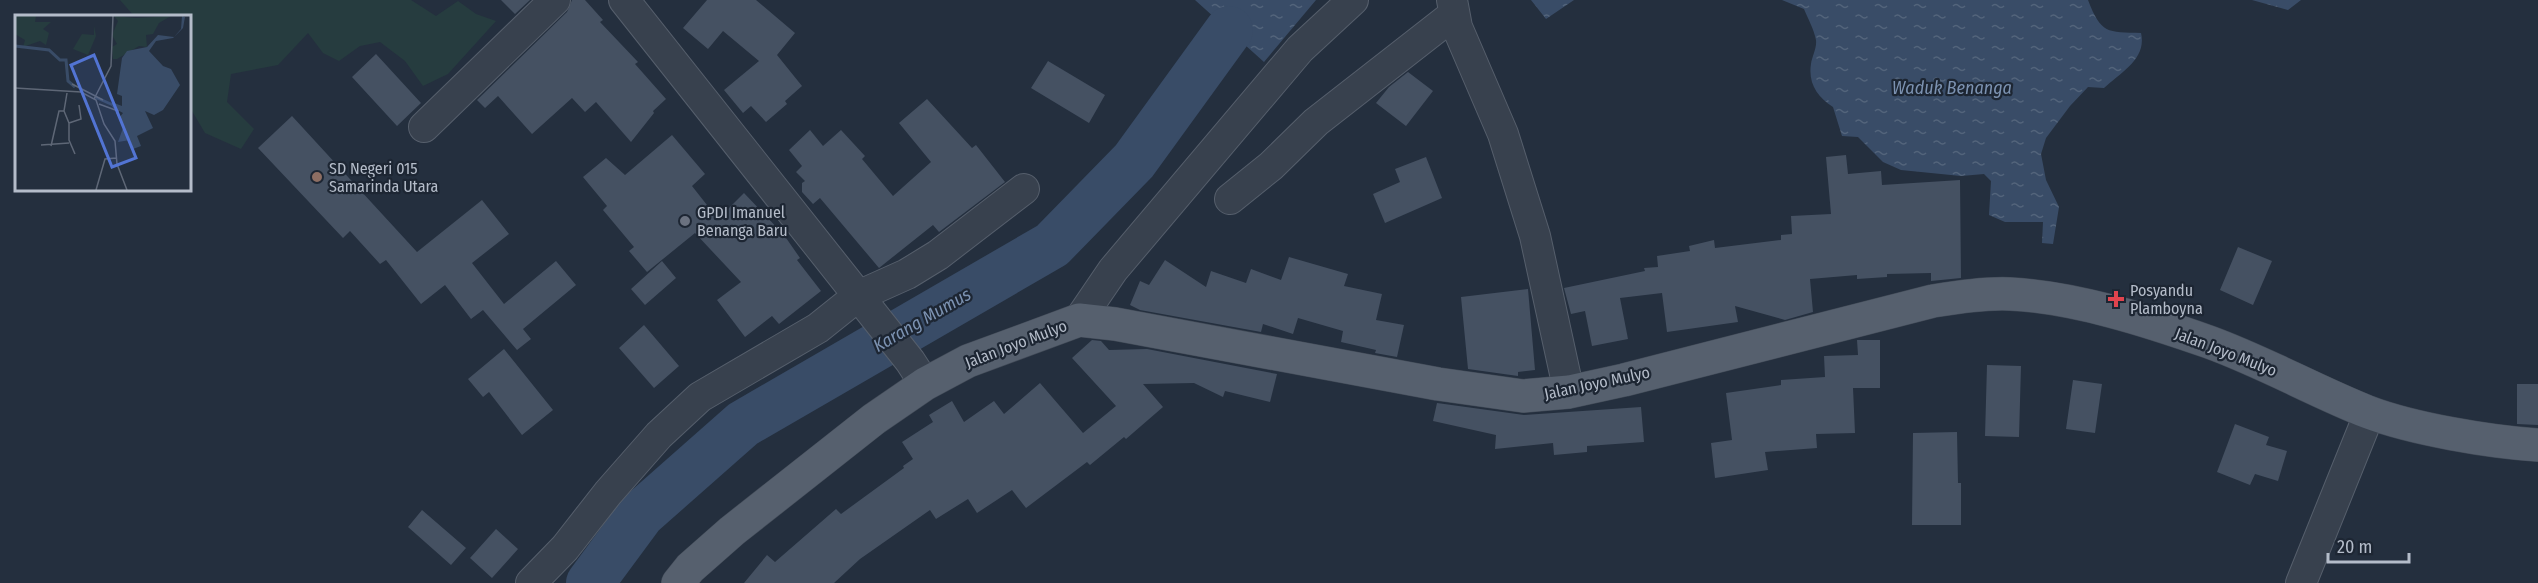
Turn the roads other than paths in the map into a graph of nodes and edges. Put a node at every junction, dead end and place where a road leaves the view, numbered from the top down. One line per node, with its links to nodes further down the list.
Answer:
1 (555, 0): 5 (street)
2 (624, 0): 8 (street)
3 (1353, 0): 9 (street)
4 (1452, 8): 7 (street); 11 (street)
5 (424, 127)
6 (1024, 189): 8 (street)
7 (1230, 199)
8 (860, 298): 10 (street); 14 (street)
9 (1079, 320): 10 (main road, Jalan Joyo Mulyo); 11 (main road, Jalan Joyo Mulyo)
10 (918, 372): 15 (main road, Jalan Joyo Mulyo)
11 (1569, 392): 12 (main road, Jalan Joyo Mulyo)
12 (2370, 412): 13 (main road, Jalan Joyo Mulyo); 16 (street)
13 (2538, 445)
14 (531, 583)
15 (678, 583)
16 (2301, 583)

